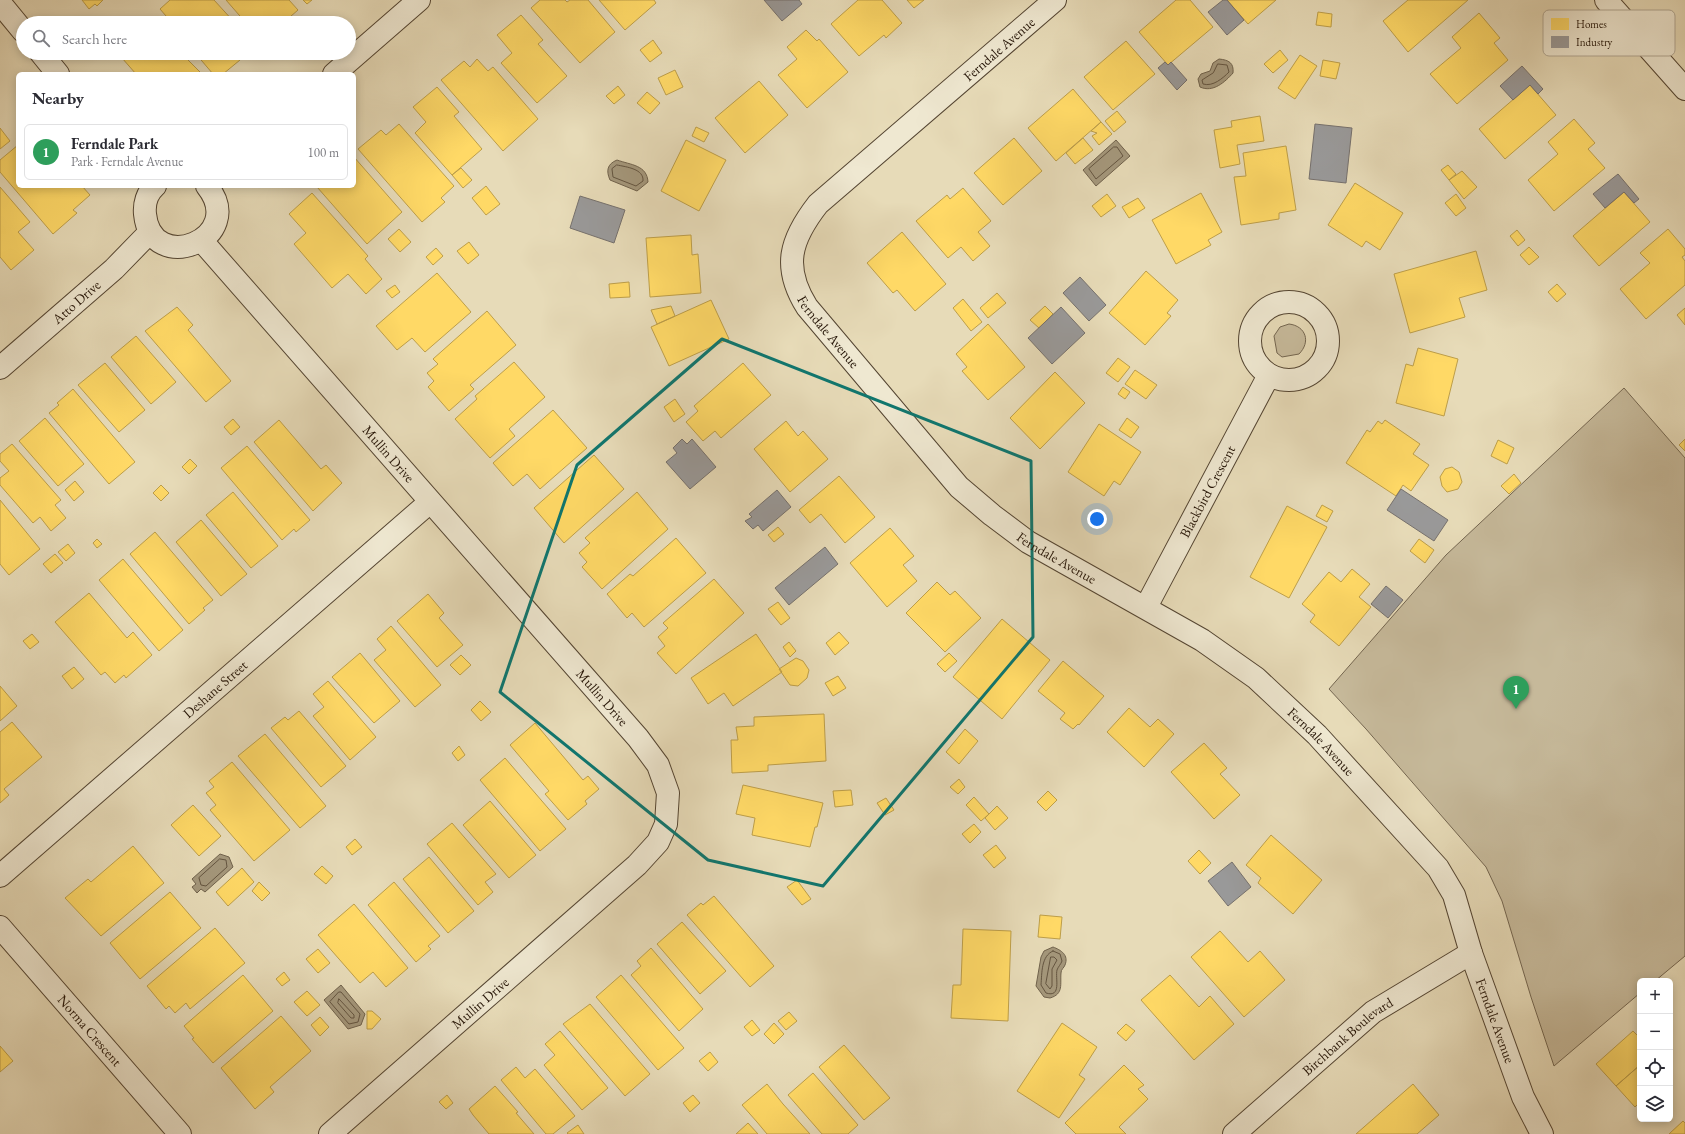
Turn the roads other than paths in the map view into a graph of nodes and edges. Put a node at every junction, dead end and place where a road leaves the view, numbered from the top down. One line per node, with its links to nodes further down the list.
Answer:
1 (419, 0): 7 (street)
2 (1055, 0): 21 (street, Ferndale Avenue)
3 (1606, 0): 5 (street)
4 (0, 3): 6 (street)
5 (1615, 10)
6 (16, 22)
7 (356, 55)
8 (1656, 56): 13 (street)
9 (47, 60): 11 (street)
10 (350, 60): 12 (street)
11 (56, 72)
12 (336, 72)
13 (1685, 89)
14 (152, 188): 16 (street)
15 (208, 188): 17 (street)
16 (150, 232): 17 (street); 18 (street, Atto Drive)
17 (202, 241): 20 (street, Mullin Drive)
18 (0, 368)
19 (1270, 375): 21 (street, Blackbird Crescent)
20 (430, 502): 22 (street, Deshane Street); 26 (street, Mullin Drive)
21 (1146, 607): 24 (street, Ferndale Avenue)
22 (0, 876)
23 (0, 927): 25 (street, Norma Crescent)
24 (1472, 953): 27 (street, Birchbank Boulevard); 28 (street, Ferndale Avenue)
25 (180, 1134)
26 (330, 1134)
27 (1234, 1134)
28 (1542, 1134)

